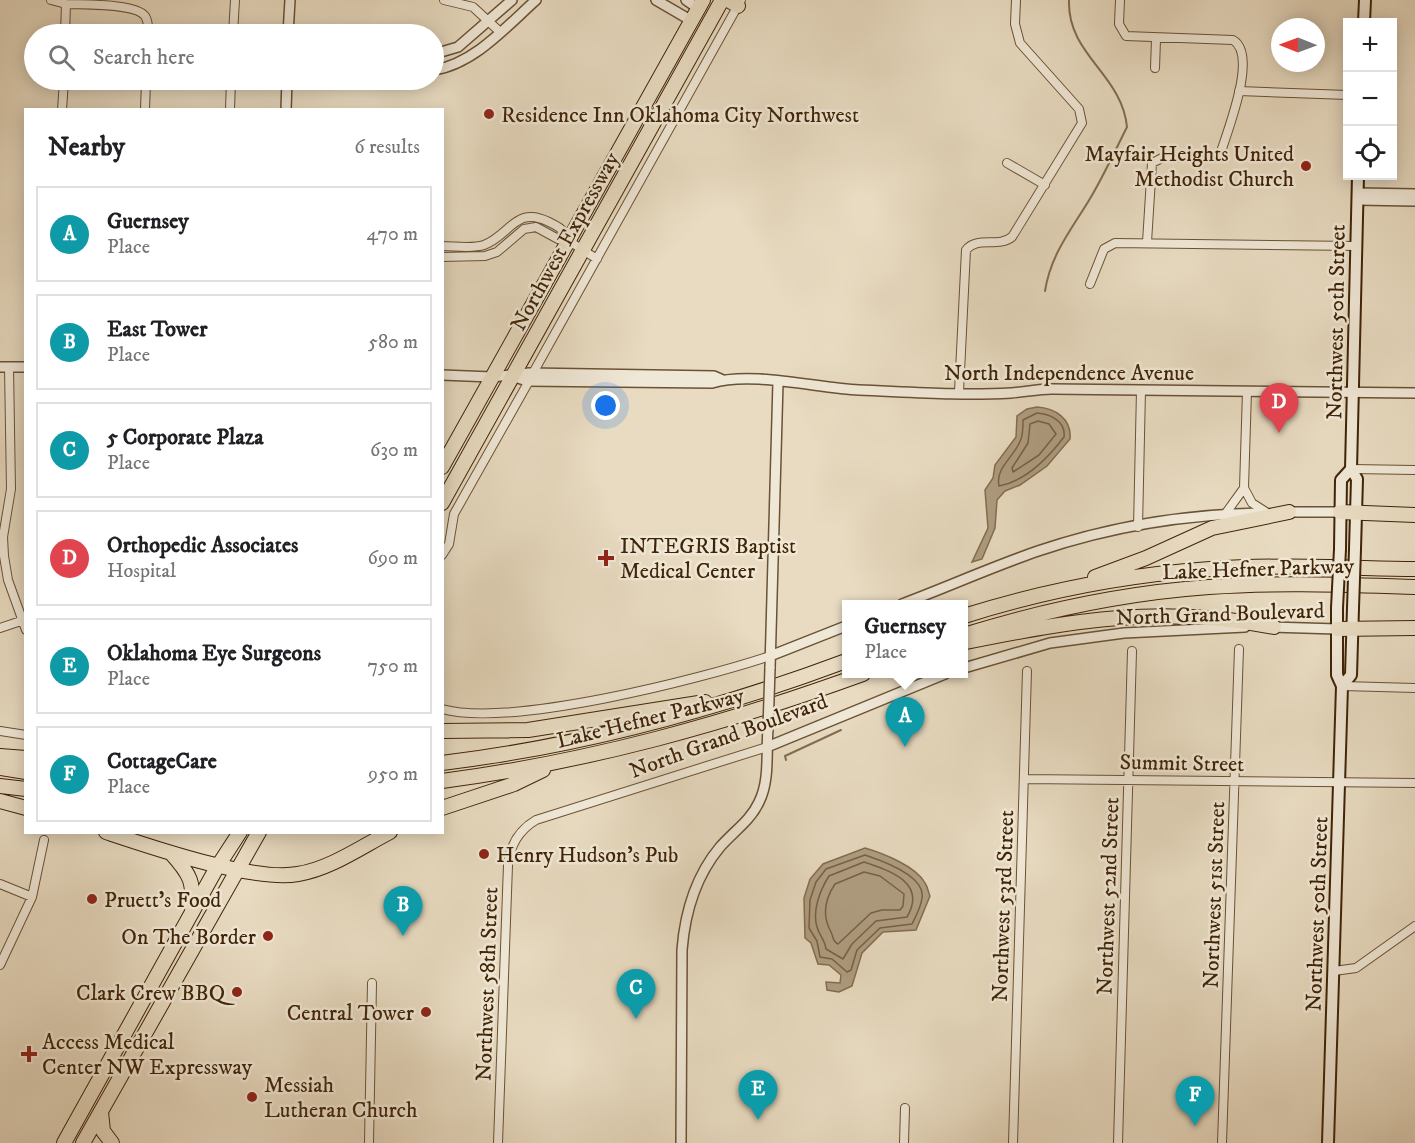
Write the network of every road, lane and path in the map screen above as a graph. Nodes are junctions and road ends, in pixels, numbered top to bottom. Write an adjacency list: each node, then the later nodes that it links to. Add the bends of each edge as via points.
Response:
1 (51, 0): 14 (street)
2 (235, 0): 20 (street)
3 (290, 0): 21 (street)
4 (444, 0): 17 (street, via 473,8)
5 (513, 0): 17 (street)
6 (536, 0): 22 (street)
7 (686, 0): 15 (street)
8 (722, 0): 23 (highway, Northwest Expressway)
9 (1016, 0): 40 (street, via 1020,43 1082,113 1080,129)
10 (1120, 0): 24 (street, via 1122,33)
11 (1365, 0): 16 (main road)
12 (659, 1): 15 (street)
13 (736, 2): 54 (street, Northwest Expressway)
14 (66, 4): 18 (street); 19 (street, via 130,8 143,14)
15 (698, 10): 23 (highway); 46 (highway, Northwest Expressway)
16 (1364, 18)
17 (489, 20): 22 (street); 25 (street, via 458,47)
18 (65, 24)
19 (148, 24)
20 (234, 24)
21 (289, 24)
22 (499, 31): 26 (street, via 478,51)
23 (705, 31): 51 (highway, Northwest Expressway)
24 (1156, 39): 27 (street); 32 (street, via 1238,43 1243,53)
25 (444, 51)
26 (444, 68)
27 (1155, 68)
28 (63, 90): 34 (street)
29 (146, 90): 35 (street)
30 (231, 90): 36 (street)
31 (287, 90): 37 (street)
32 (1239, 91): 33 (street); 47 (street, via 1219,158 1164,157 1152,163)
33 (1343, 95)
34 (62, 108)
35 (145, 108)
36 (230, 108)
37 (286, 108)
38 (1007, 163): 40 (street)
39 (1358, 180): 42 (main road, Northwest 50th Street)
40 (1045, 185): 65 (street, via 1012,237 1003,243 973,244 966,250)
41 (1415, 194): 42 (street)
42 (1358, 197): 43 (street); 50 (main road, Northwest 50th Street)
43 (1415, 201)
44 (510, 226): 45 (street); 46 (street, via 520,218 539,217 564,230); 48 (street)
45 (517, 236): 46 (street, via 524,229 536,227); 52 (street)
46 (569, 241): 51 (street); 60 (highway, Northwest Expressway)
47 (1147, 242): 50 (street); 55 (street, via 1108,245)
48 (485, 244): 49 (street); 52 (street)
49 (444, 246)
50 (1356, 246): 66 (main road, Northwest 50th Street)
51 (583, 250): 54 (street); 59 (highway, Northwest Expressway)
52 (485, 256): 53 (street)
53 (444, 257)
54 (597, 259): 61 (street, Northwest Expressway)
55 (1089, 284)
56 (4, 367): 57 (street); 86 (street, via 12,479 4,556)
57 (24, 367)
58 (444, 375): 60 (street, North Independence Avenue)
59 (512, 376): 60 (street, North Independence Avenue); 61 (street, North Independence Avenue); 72 (highway, Northwest Expressway)
60 (492, 377): 68 (highway, Northwest Expressway)
61 (531, 377): 62 (street, North Independence Avenue); 80 (street, Northwest Expressway, via 454,514)
62 (778, 382): 65 (street, North Independence Avenue, via 857,390); 97 (street)
63 (1141, 390): 64 (street, North Independence Avenue); 65 (street, North Independence Avenue); 79 (street)
64 (1247, 391): 66 (street, North Independence Avenue); 71 (street)
65 (960, 392)
66 (1352, 393): 67 (street, North Independence Avenue); 69 (main road, Northwest 50th Street)
67 (1415, 393)
68 (444, 463)
69 (1351, 469): 70 (street); 74 (main road, Northwest 50th Street, via 1341,480); 77 (main road, Northwest 50th Street, via 1357,479)
70 (1415, 470)
71 (1244, 488): 75 (street); 76 (street, via 1252,503)
72 (444, 499)
73 (1288, 512): 74 (street); 76 (street); 83 (highway, via 1212,528)
74 (1340, 512): 77 (highway); 91 (main road, Northwest 50th Street, bridge)
75 (1226, 513): 76 (street); 79 (street)
76 (1268, 513)
77 (1357, 513): 78 (highway); 92 (main road, Northwest 50th Street, bridge)
78 (1415, 515)
79 (1138, 526): 84 (street, via 1041,550)
80 (444, 552)
81 (1415, 569): 83 (highway, Lake Hefner Parkway, via 1211,569 1134,577)
82 (1415, 587): 93 (highway, Lake Hefner Parkway, via 1258,584 1174,590 1066,607)
83 (1058, 591): 85 (highway, Lake Hefner Parkway)
84 (912, 600)
85 (968, 615)
86 (24, 624): 88 (street)
87 (1274, 627): 91 (street, North Grand Boulevard); 94 (highway, via 1176,616 1103,617); 99 (street, North Grand Boulevard, via 1124,633 1050,643)
88 (0, 628)
89 (842, 628): 97 (street)
90 (1415, 628): 92 (highway)
91 (1336, 629): 92 (highway); 103 (main road, Northwest 50th Street, via 1337,675)
92 (1353, 629): 103 (main road, Northwest 50th Street, via 1351,675)
93 (968, 634)
94 (968, 642)
95 (1239, 649): 120 (street, Northwest 51st Street)
96 (1132, 651): 117 (street, Northwest 52nd Street)
97 (770, 656): 106 (street, via 653,687 537,708 475,712); 110 (street, bridge)
98 (842, 662): 105 (highway, Lake Hefner Parkway)
99 (968, 667)
100 (1027, 671): 118 (street, Northwest 53rd Street)
101 (851, 678): 113 (highway, Lake Hefner Parkway, via 692,731)
102 (935, 678): 110 (street, North Grand Boulevard)
103 (1342, 686): 104 (street); 121 (main road, Northwest 50th Street)
104 (1415, 688)
105 (751, 695): 108 (highway, via 528,730); 114 (highway, Lake Hefner Parkway, via 606,735)
106 (444, 708)
107 (0, 731): 109 (street)
108 (444, 731)
109 (24, 735)
110 (767, 747): 128 (street, North Grand Boulevard, via 537,820); 151 (street, via 760,802 703,872 686,919 682,950)
111 (0, 756): 112 (highway)
112 (24, 758)
113 (562, 762): 119 (highway, Lake Hefner Parkway); 127 (highway, via 514,784)
114 (444, 763)
115 (0, 768): 116 (highway)
116 (24, 772)
117 (1129, 778): 118 (street, Summit Street); 120 (street, Summit Street); 154 (street, Northwest 52nd Street)
118 (1024, 779): 153 (street, Northwest 53rd Street)
119 (444, 781)
120 (1234, 781): 121 (street, Summit Street); 155 (street, Northwest 51st Street)
121 (1340, 781): 122 (street, Summit Street); 142 (main road, Northwest 50th Street)
122 (1415, 783)
123 (0, 786): 124 (highway)
124 (24, 789)
125 (0, 801): 126 (highway)
126 (24, 807)
127 (444, 807)
128 (523, 830): 150 (street, Northwest 58th Street, via 511,846 508,865)
129 (112, 834): 134 (highway)
130 (239, 834): 135 (highway)
131 (258, 834): 136 (highway)
132 (386, 834): 136 (highway, via 298,874)
133 (44, 840): 138 (street)
134 (171, 852): 135 (highway); 139 (highway, via 192,882)
135 (220, 864): 136 (highway); 139 (highway)
136 (239, 869): 145 (highway)
137 (0, 884): 138 (street)
138 (32, 897): 141 (street)
139 (192, 912): 146 (highway)
140 (1415, 926): 142 (street, via 1356,968)
141 (0, 965)
142 (1334, 971): 156 (main road, Northwest 50th Street)
143 (372, 983): 149 (street)
144 (905, 1108): 152 (street)
145 (101, 1112): 147 (highway); 148 (highway, via 104,1131)
146 (64, 1143)
147 (83, 1143)
148 (112, 1143)
149 (369, 1143)
150 (498, 1143)
151 (681, 1143)
152 (904, 1143)
153 (1013, 1143)
154 (1118, 1143)
155 (1222, 1143)
156 (1328, 1143)

